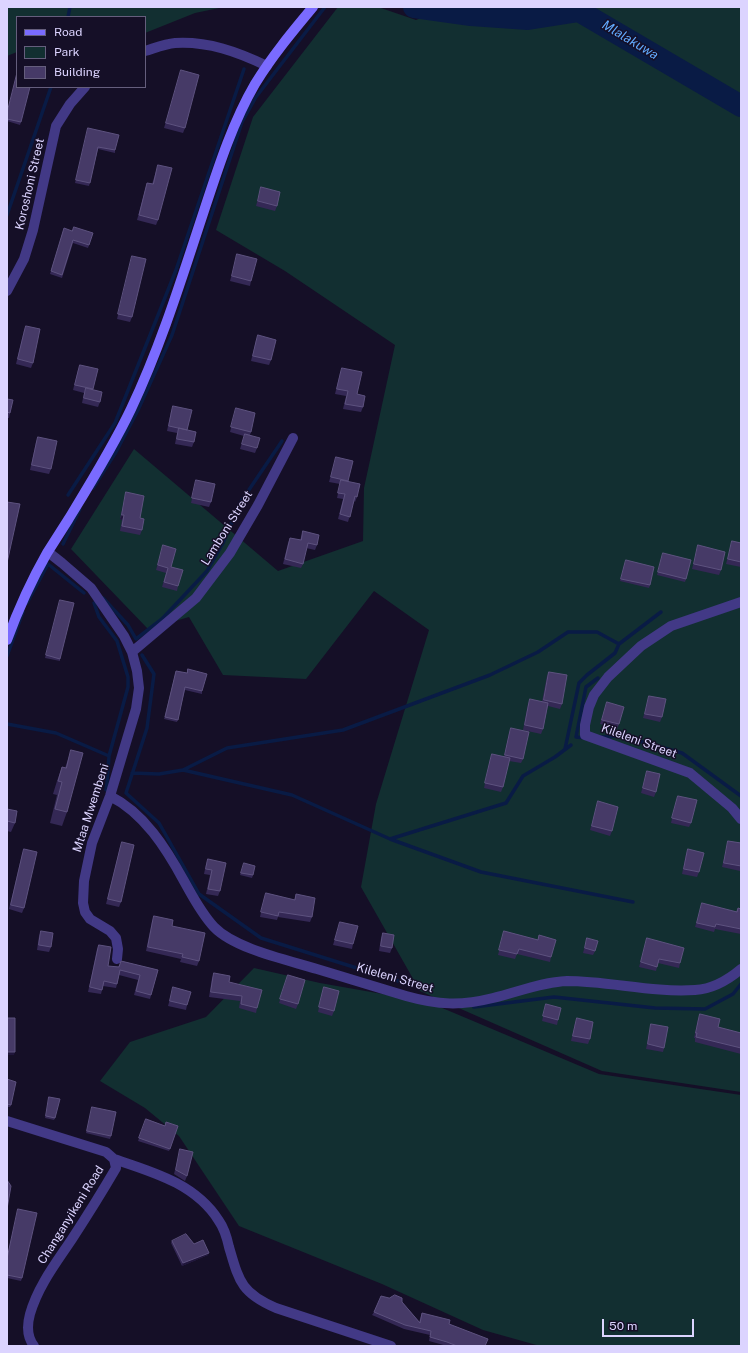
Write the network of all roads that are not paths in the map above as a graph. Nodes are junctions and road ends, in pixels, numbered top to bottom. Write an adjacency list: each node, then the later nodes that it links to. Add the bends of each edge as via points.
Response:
1 (313, 7): 3 (street)
2 (146, 51): 3 (street, via 174,43 205,44 234,52)
3 (267, 66): 7 (street, via 242,109 226,148 174,302 134,402 91,482)
4 (84, 88): 5 (street, Koroshoni Street, via 56,126 33,230 24,259)
5 (7, 291)
6 (293, 438): 10 (street, Lamboni Street, via 258,505 230,553 211,579 196,598)
7 (48, 552): 9 (street, via 22,603); 10 (street, Mtaa Mwembeni, via 91,588)
8 (741, 602): 12 (street, Kileleni Street, via 671,626 641,646 608,677 594,695 584,735 690,774 732,808)
9 (7, 640)
10 (132, 652): 11 (street, Mtaa Mwembeni, via 139,688 136,708)
11 (110, 796): 13 (street, Mtaa Mwembeni, via 92,843 84,880 83,903 84,912 90,919 110,931 116,938); 14 (street, Kileleni Street, via 126,805 147,825 199,908 221,933 252,949 427,1002 469,1003 544,984 567,981 696,990 715,986 733,977)
12 (741, 819)
13 (117, 959)
14 (741, 969)
15 (7, 1121): 16 (street, Changanyikeni Road, via 106,1152)
16 (114, 1159): 17 (street, Changanyikeni Road, via 116,1168 38,1292 28,1328); 18 (street, via 171,1179 205,1203 220,1222 238,1276 248,1291 262,1302)
17 (34, 1346)
18 (391, 1346)

